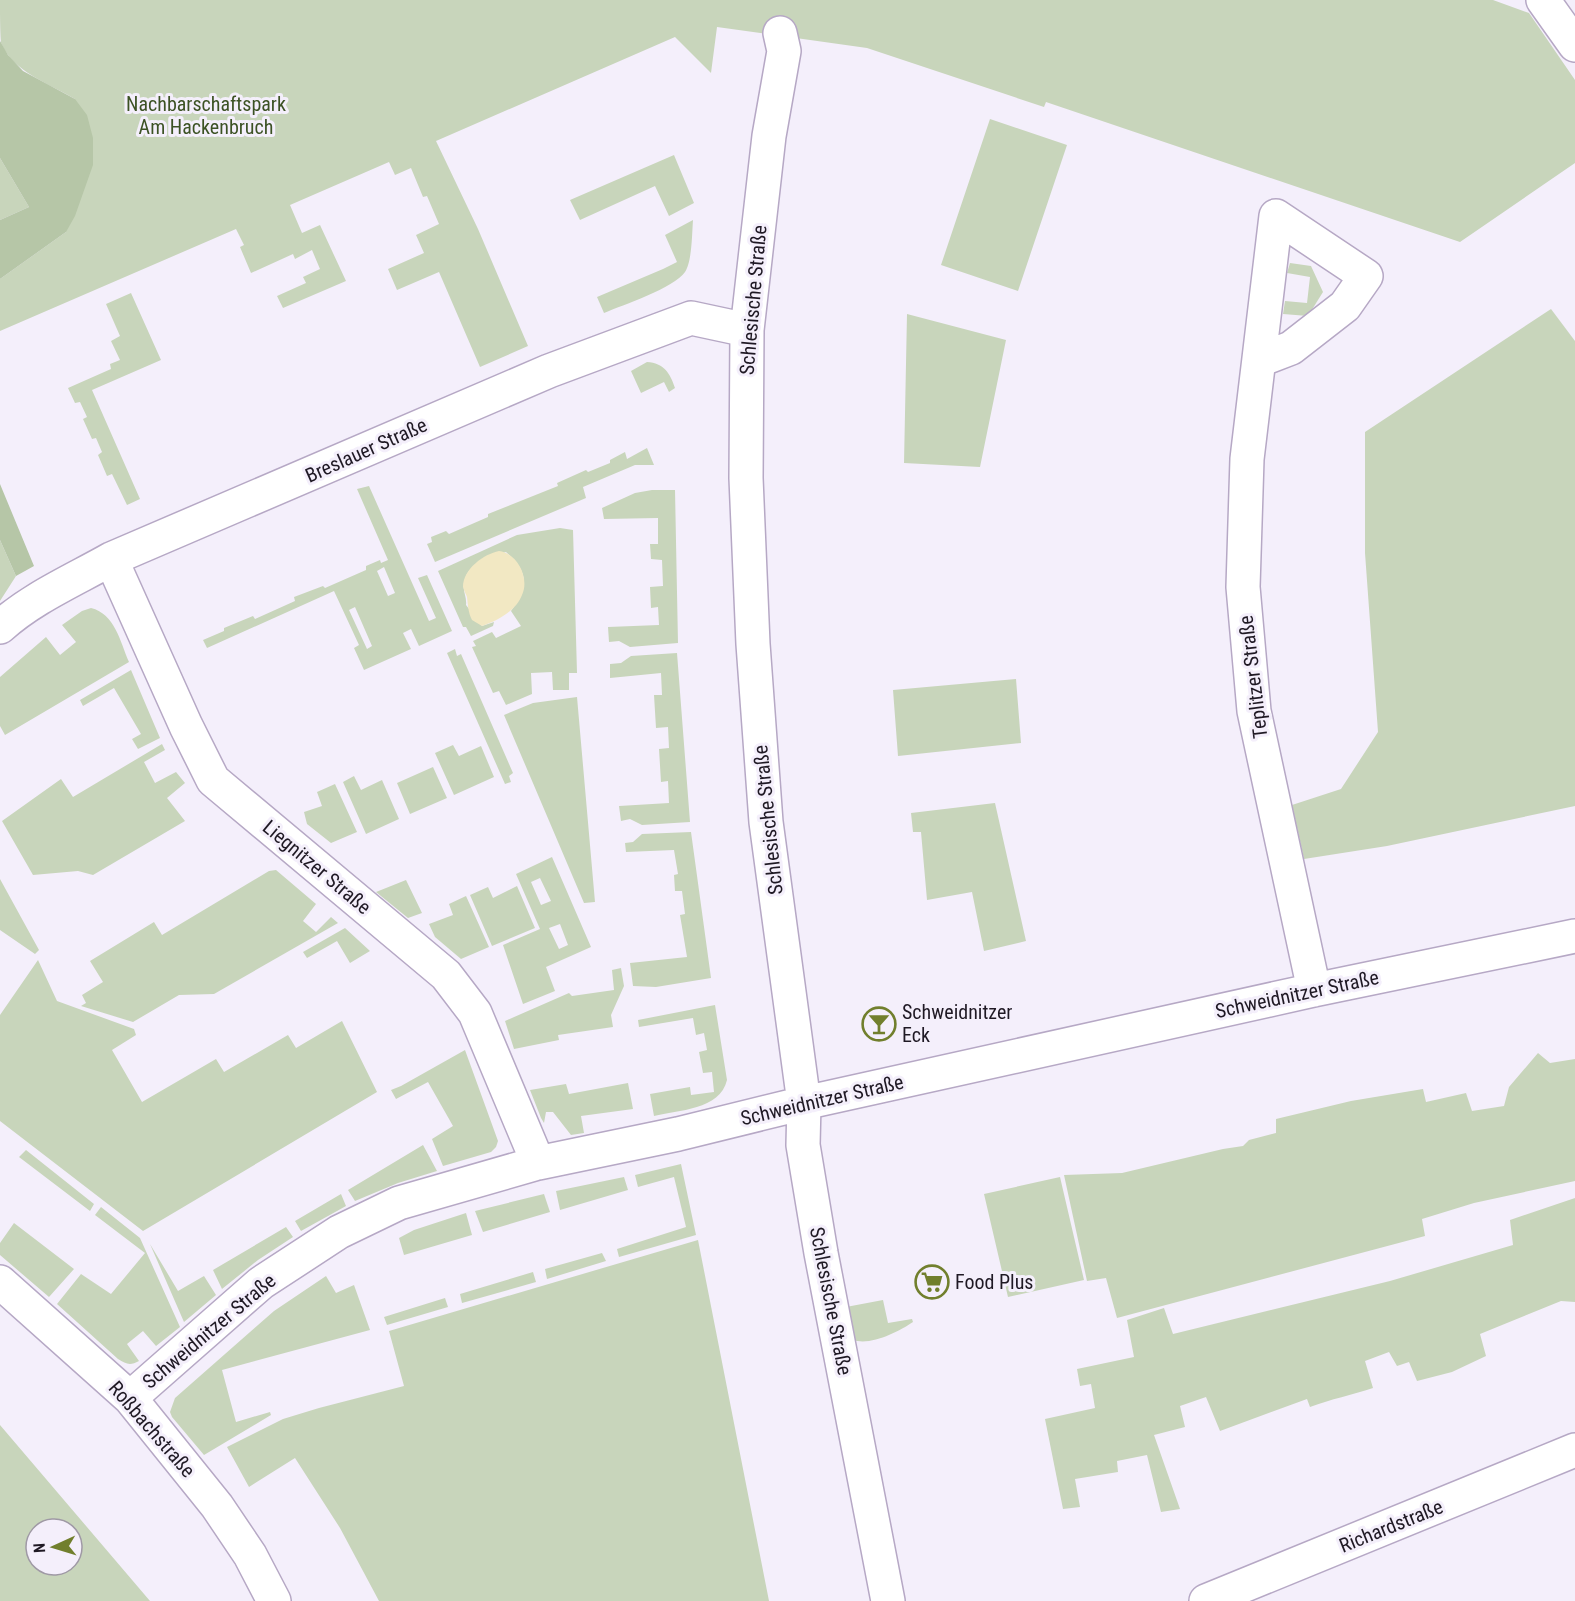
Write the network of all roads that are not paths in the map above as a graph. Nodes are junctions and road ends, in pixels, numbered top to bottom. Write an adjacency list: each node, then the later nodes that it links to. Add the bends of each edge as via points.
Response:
1 (1544, 0): 3 (street)
2 (780, 33): 4 (street, Schlesische Straße, via 784,51 769,136)
3 (1575, 45)
4 (747, 330): 6 (street, Breslauer Straße, via 691,318 549,371); 10 (street, Schlesische Straße, via 746,478 762,774)
5 (1260, 360): 9 (street, Teplitzer Straße, via 1247,459 1243,587 1254,711)
6 (111, 560): 7 (street, Breslauer Straße, via 50,592); 11 (street, Liegnitzer Straße, via 213,780 446,975 475,1013)
7 (0, 627)
8 (1575, 936): 9 (street, Schweidnitzer Straße)
9 (1314, 990): 10 (street, Schweidnitzer Straße)
10 (804, 1103): 11 (street, Schweidnitzer Straße); 16 (street, Schlesische Straße, via 803,1145 808,1178)
11 (538, 1163): 13 (street, Schweidnitzer Straße, via 399,1203 339,1232 261,1283)
12 (0, 1282): 13 (street, Roßbachstraße)
13 (130, 1398): 15 (street, Roßbachstraße, via 217,1506 250,1555)
14 (1575, 1450): 17 (street, Richardstraße)
15 (274, 1601)
16 (888, 1601)
17 (1206, 1601)

